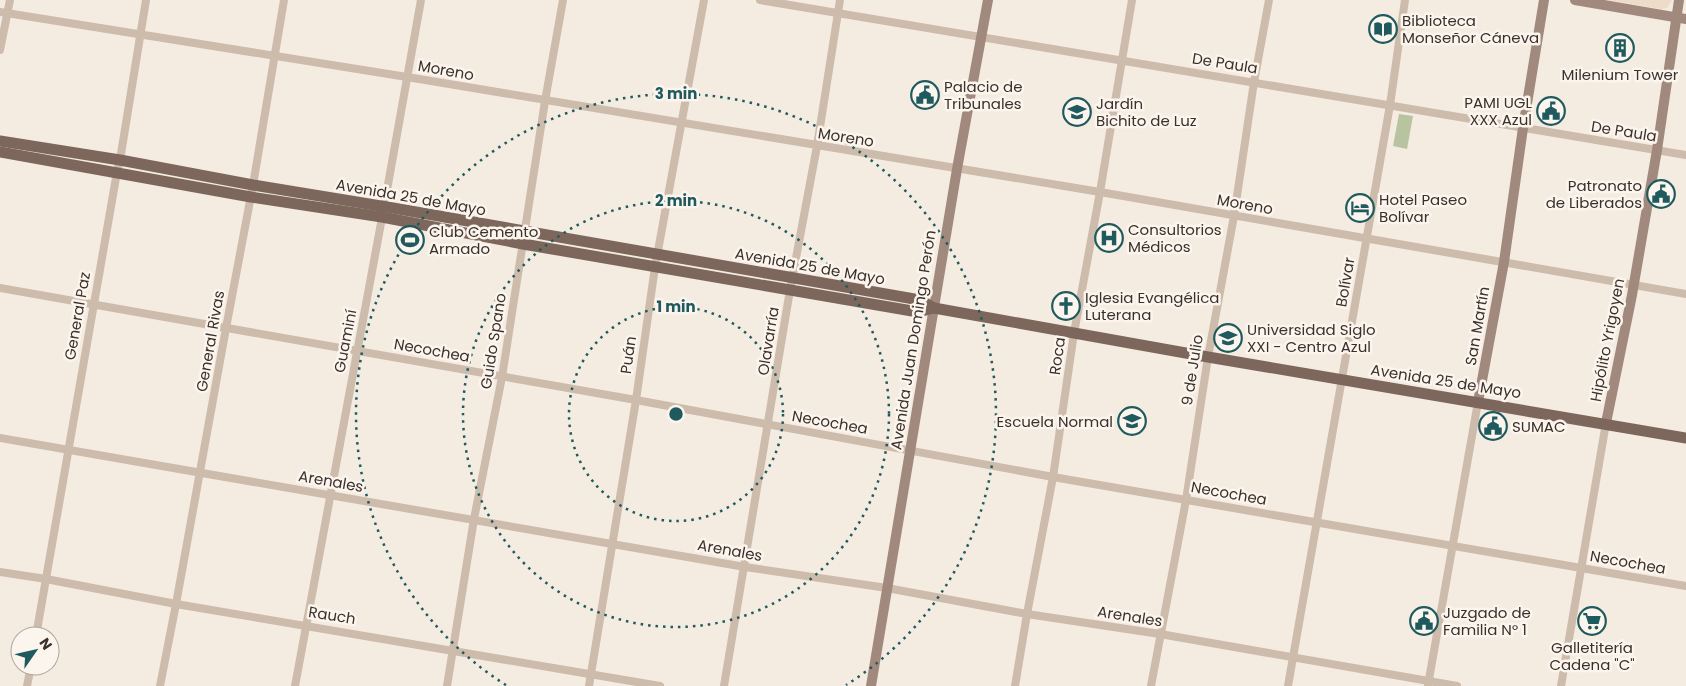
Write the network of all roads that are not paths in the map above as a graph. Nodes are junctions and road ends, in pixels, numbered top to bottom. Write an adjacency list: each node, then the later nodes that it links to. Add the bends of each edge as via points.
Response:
1 (10, 0): 16 (street)
2 (146, 0): 19 (street, General Paz)
3 (284, 0): 22 (street, General Rivas)
4 (421, 0): 24 (street, Guaminí)
5 (563, 0): 26 (street, Guido Spano)
6 (704, 0): 28 (street, Puán)
7 (760, 0): 17 (street, De Paula)
8 (840, 0): 17 (street, Olavarría)
9 (988, 0): 20 (street, Avenida Juan Domingo Perón)
10 (1132, 0): 23 (street, Roca)
11 (1269, 0): 25 (street, 9 de Julio)
12 (1405, 0): 27 (street, Bolívar)
13 (1544, 0): 29 (street, San Martín)
14 (1575, 0): 18 (street)
15 (1679, 0): 18 (street, Hipólito Yrigoyen)
16 (4, 13): 19 (street, Moreno); 21 (street)
17 (838, 13): 20 (street, De Paula); 31 (street, Olavarría)
18 (1681, 18): 32 (street, Hipólito Yrigoyen)
19 (141, 35): 22 (street, Moreno); 35 (street, General Paz)
20 (980, 37): 23 (street, De Paula); 36 (street, Avenida Juan Domingo Perón)
21 (0, 50)
22 (274, 57): 24 (street, Moreno); 37 (street, General Rivas)
23 (1121, 60): 25 (street, De Paula); 38 (street, Roca)
24 (407, 77): 26 (street, Moreno); 39 (street, Guaminí)
25 (1254, 82): 27 (street, De Paula); 40 (street, 9 de Julio)
26 (545, 101): 28 (street, Moreno); 41 (street, Guido Spano)
27 (1390, 105): 29 (street, De Paula); 42 (street, Bolívar)
28 (682, 124): 31 (street, Moreno); 44 (street, Puán)
29 (1522, 128): 32 (street, De Paula); 45 (street, San Martín)
30 (0, 142): 35 (main road, Avenida 25 de Mayo)
31 (817, 146): 36 (street, Moreno); 46 (street, Olavarría)
32 (1657, 150): 34 (street, De Paula); 47 (street, Hipólito Yrigoyen)
33 (0, 152): 35 (main road, Avenida 25 de Mayo)
34 (1686, 154)
35 (119, 166): 37 (main road, Avenida 25 de Mayo); 50 (street, General Paz)
36 (957, 169): 38 (street, Moreno); 51 (street, Avenida Juan Domingo Perón)
37 (252, 191): 39 (main road, Avenida 25 de Mayo); 52 (street, General Rivas)
38 (1100, 192): 40 (street, Moreno); 53 (street, Roca)
39 (383, 212): 41 (main road, Avenida 25 de Mayo); 43 (main road, Avenida 25 de Mayo); 54 (street, Guaminí)
40 (1234, 216): 42 (street, Moreno); 55 (street, 9 de Julio)
41 (525, 232): 43 (street, Guido Spano); 44 (main road, Avenida 25 de Mayo)
42 (1366, 239): 45 (street, Moreno); 57 (street, Bolívar)
43 (522, 244): 44 (main road, Avenida 25 de Mayo); 56 (street, Guido Spano)
44 (657, 261): 46 (main road, Avenida 25 de Mayo); 58 (street, Puán)
45 (1504, 262): 47 (street, Moreno); 59 (street, San Martín)
46 (791, 284): 51 (main road, Avenida 25 de Mayo, via 920,300); 61 (street, Olavarría)
47 (1633, 286): 49 (street, Moreno); 60 (street, Hipólito Yrigoyen)
48 (0, 288): 50 (street, Necochea)
49 (1686, 294)
50 (93, 304): 52 (street, Necochea); 64 (street, General Paz)
51 (934, 308): 53 (main road, Avenida 25 de Mayo); 65 (street, Avenida Juan Domingo Perón)
52 (226, 328): 54 (street, Necochea); 66 (street, General Rivas)
53 (1074, 333): 55 (main road, Avenida 25 de Mayo); 67 (street, Roca)
54 (358, 350): 56 (street, Necochea); 68 (street, Guaminí)
55 (1208, 357): 57 (main road, Avenida 25 de Mayo); 69 (street, 9 de Julio)
56 (502, 377): 58 (street, Necochea); 70 (street, Guido Spano)
57 (1341, 379): 59 (main road, Avenida 25 de Mayo); 71 (street, Bolívar)
58 (636, 400): 61 (street, Necochea); 72 (street, Puán)
59 (1478, 402): 60 (main road, Avenida 25 de Mayo); 73 (street, San Martín)
60 (1606, 423): 63 (main road, Avenida 25 de Mayo); 75 (street, Hipólito Yrigoyen)
61 (768, 425): 65 (street, Necochea); 74 (street, Olavarría)
62 (0, 438): 64 (street, Arenales)
63 (1686, 438)
64 (68, 448): 66 (street, Arenales); 77 (street, General Paz)
65 (910, 450): 67 (street, Necochea); 79 (street, Avenida Juan Domingo Perón)
66 (200, 473): 68 (street, Arenales); 80 (street, General Rivas)
67 (1053, 477): 69 (street, Necochea); 81 (street, Roca)
68 (330, 495): 70 (street, Arenales); 82 (street, Guaminí)
69 (1186, 500): 71 (street, Necochea); 84 (street, 9 de Julio)
70 (474, 519): 72 (street, Arenales); 85 (street, Guido Spano)
71 (1316, 522): 73 (street, Necochea); 86 (street, Bolívar)
72 (611, 543): 74 (street, Arenales); 87 (street, Puán)
73 (1453, 547): 75 (street, Necochea); 88 (street, San Martín)
74 (744, 567): 79 (street, Arenales); 94 (street, Olavarría)
75 (1581, 567): 78 (street, Necochea); 100 (street, Hipólito Yrigoyen)
76 (0, 572): 77 (street, Rauch)
77 (46, 578): 80 (street, Rauch); 83 (street, General Paz)
78 (1686, 586)
79 (887, 588): 81 (street, Arenales); 95 (street, Avenida Juan Domingo Perón)
80 (176, 604): 82 (street, Rauch); 89 (street, General Rivas)
81 (1026, 614): 84 (street, Arenales); 96 (street, Roca)
82 (306, 625): 85 (street, Rauch); 90 (street, Guaminí)
83 (38, 626)
84 (1160, 634): 86 (street, Arenales); 97 (street, 9 de Julio)
85 (453, 650): 87 (street, Rauch); 91 (street, Guido Spano)
86 (1293, 658): 88 (street, Arenales); 98 (street, Bolívar)
87 (591, 674): 92 (street, Puán); 93 (street, Rauch)
88 (1428, 684): 99 (street, Arenales)
89 (160, 686)
90 (295, 686)
91 (447, 686)
92 (589, 686)
93 (660, 686)
94 (724, 686)
95 (871, 686)
96 (1015, 686)
97 (1151, 686)
98 (1288, 686)
99 (1457, 686)
100 (1561, 686)

